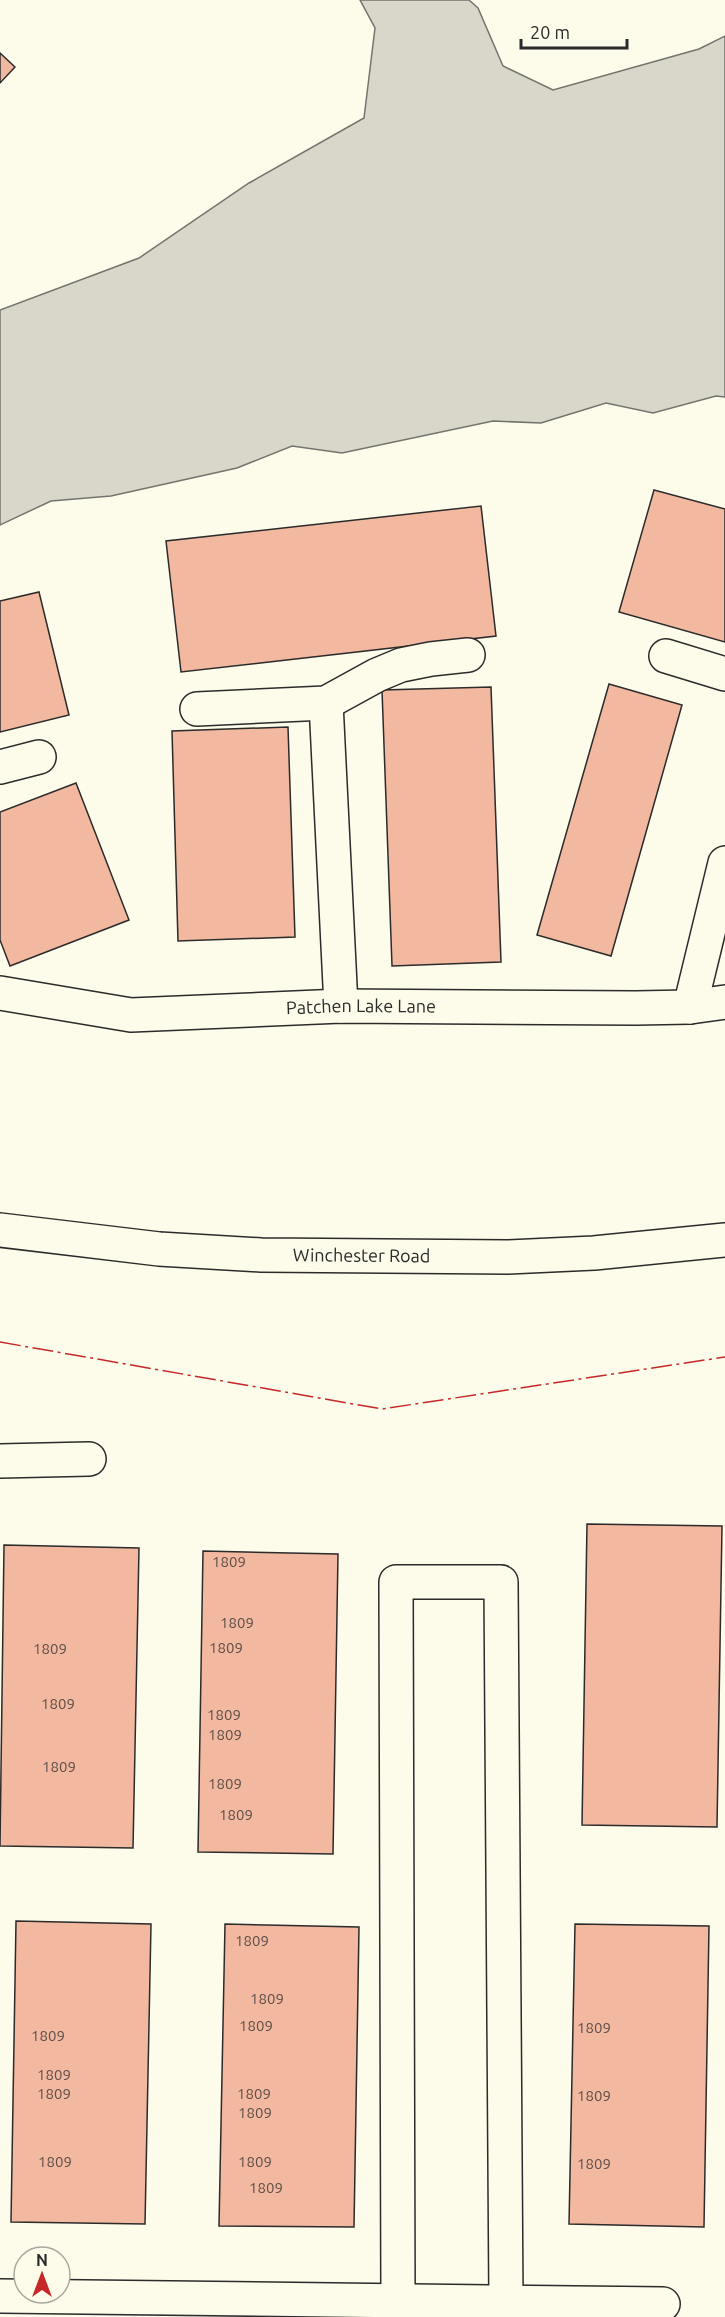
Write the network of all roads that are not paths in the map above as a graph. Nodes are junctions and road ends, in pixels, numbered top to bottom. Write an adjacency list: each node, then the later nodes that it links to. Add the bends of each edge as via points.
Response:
1 (468, 655): 4 (main road, via 401,665)
2 (666, 656): 3 (main road)
3 (725, 674)
4 (326, 703): 5 (main road); 11 (main road)
5 (197, 709)
6 (39, 757): 7 (main road)
7 (0, 767)
8 (725, 863): 12 (main road)
9 (0, 993): 11 (main road, Patchen Lake Lane, via 131,1015)
10 (725, 1002): 12 (main road, Patchen Lake Lane)
11 (341, 1006): 12 (main road, Patchen Lake Lane)
12 (690, 1007)
13 (0, 1230): 14 (main road, Winchester Road, via 159,1249 261,1255 508,1257)
14 (725, 1240)
15 (89, 1459): 16 (main road)
16 (0, 1461)
17 (0, 2296): 21 (main road)
18 (398, 2301): 19 (main road); 19 (main road, via 396,1582 501,1582); 21 (main road)
19 (506, 2302): 20 (main road)
20 (663, 2304)
21 (286, 2308)

